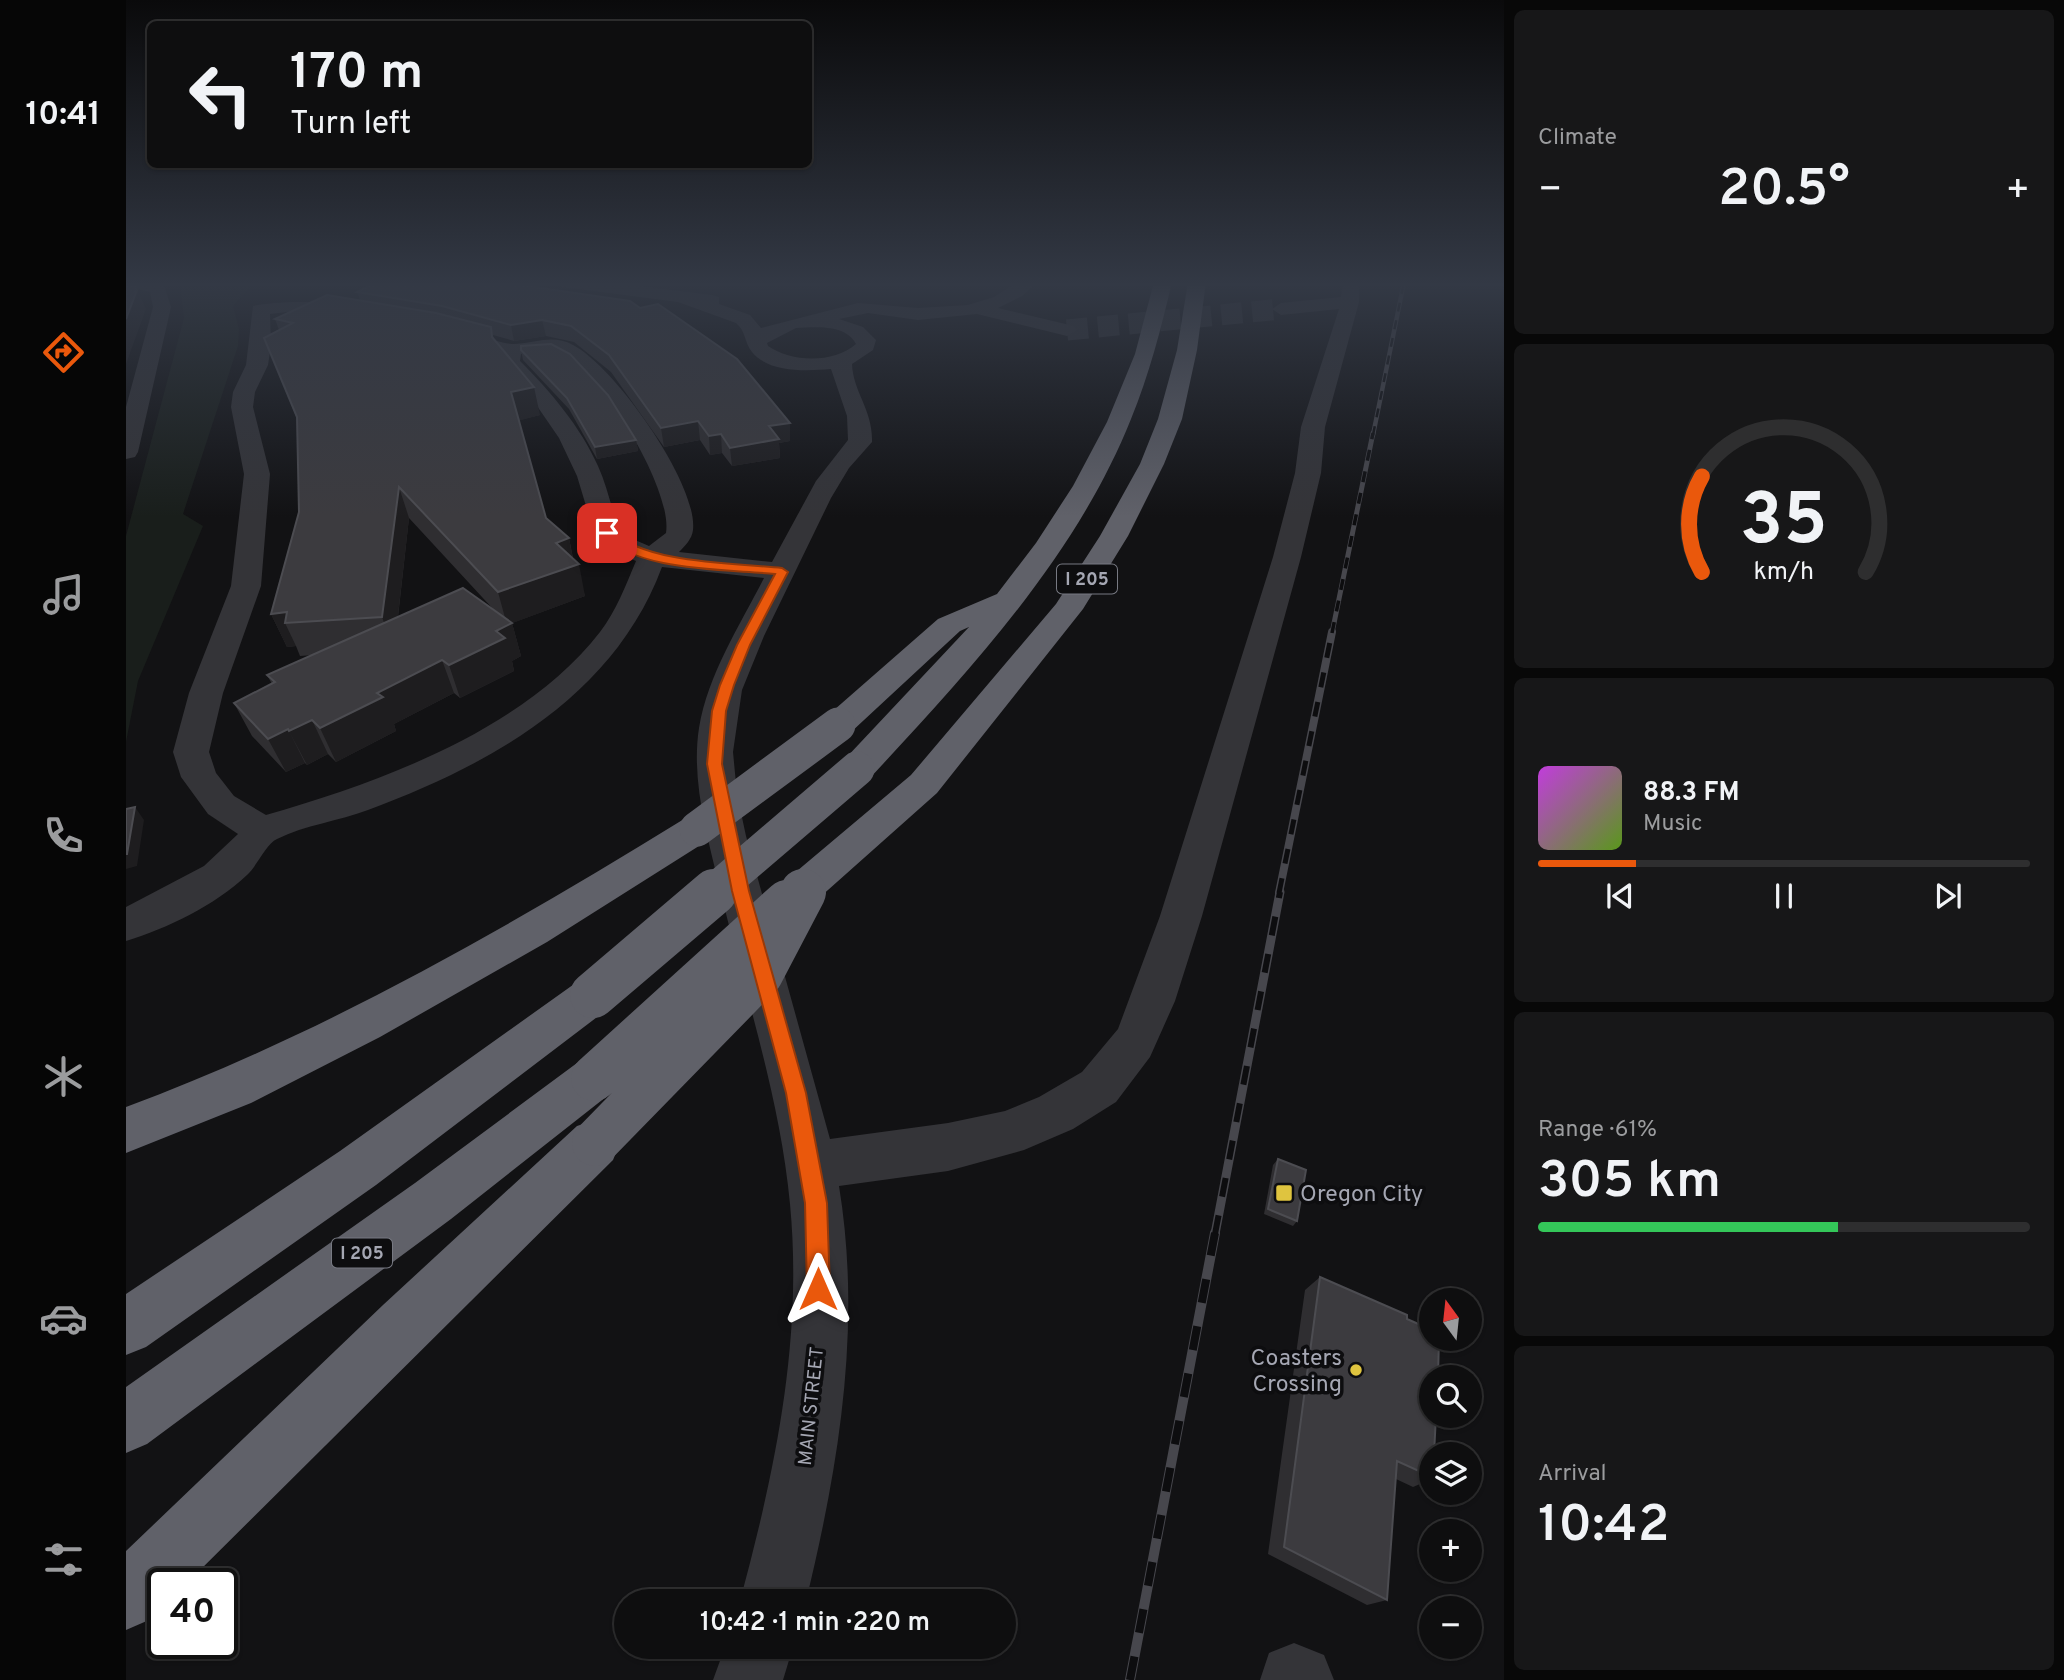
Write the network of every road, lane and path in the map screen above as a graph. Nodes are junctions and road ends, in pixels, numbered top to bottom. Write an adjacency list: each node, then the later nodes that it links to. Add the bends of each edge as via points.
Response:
1 (149, 360): 12 (street)
2 (257, 360): 16 (street, via 242,407 257,474 246,586 206,693 191,752 199,777 221,805)
3 (509, 360): 13 (street, via 565,426 586,467 610,539)
4 (581, 360): 13 (street, via 609,385 629,412 668,482 680,528 676,540)
5 (781, 360): 10 (street)
6 (1144, 360): 15 (highway, I 205, via 1095,475)
7 (1185, 360): 17 (highway, I 205, via 1170,419 1152,464 1114,537 1068,609 924,783)
8 (1331, 360): 20 (street, via 1287,557 1181,916 1134,1043 1099,1087 1056,1113 1007,1133 948,1147)
9 (841, 361): 10 (street); 11 (street, MAIN STREET, via 842,379 858,405 862,425 860,442)
10 (785, 362): 11 (street, via 830,395 839,409 838,441)
11 (846, 451): 14 (street, MAIN STREET)
12 (126, 452)
13 (650, 557): 14 (street); 16 (street, via 631,603 606,645 560,691 495,735 423,772 336,809)
14 (782, 572): 20 (street, MAIN STREET, via 727,685 719,711 714,764 722,816 796,1093)
15 (1010, 598): 19 (highway, bridge, via 949,625 838,725 696,829 591,897 247,1083); 21 (highway, I 205, bridge, via 950,671 857,769 593,995 358,1168)
16 (261, 830): 18 (street, via 246,856 219,878)
17 (805, 887): 22 (highway, I 205, bridge, via 594,1078); 24 (highway, bridge, via 760,974 595,1143)
18 (126, 925)
19 (126, 1130)
20 (809, 1167): 23 (street, MAIN STREET, via 819,1266 812,1413 803,1478)
21 (126, 1327)
22 (126, 1423)
23 (776, 1589)
24 (126, 1597)
25 (755, 1659): 26 (street)
26 (748, 1680)

